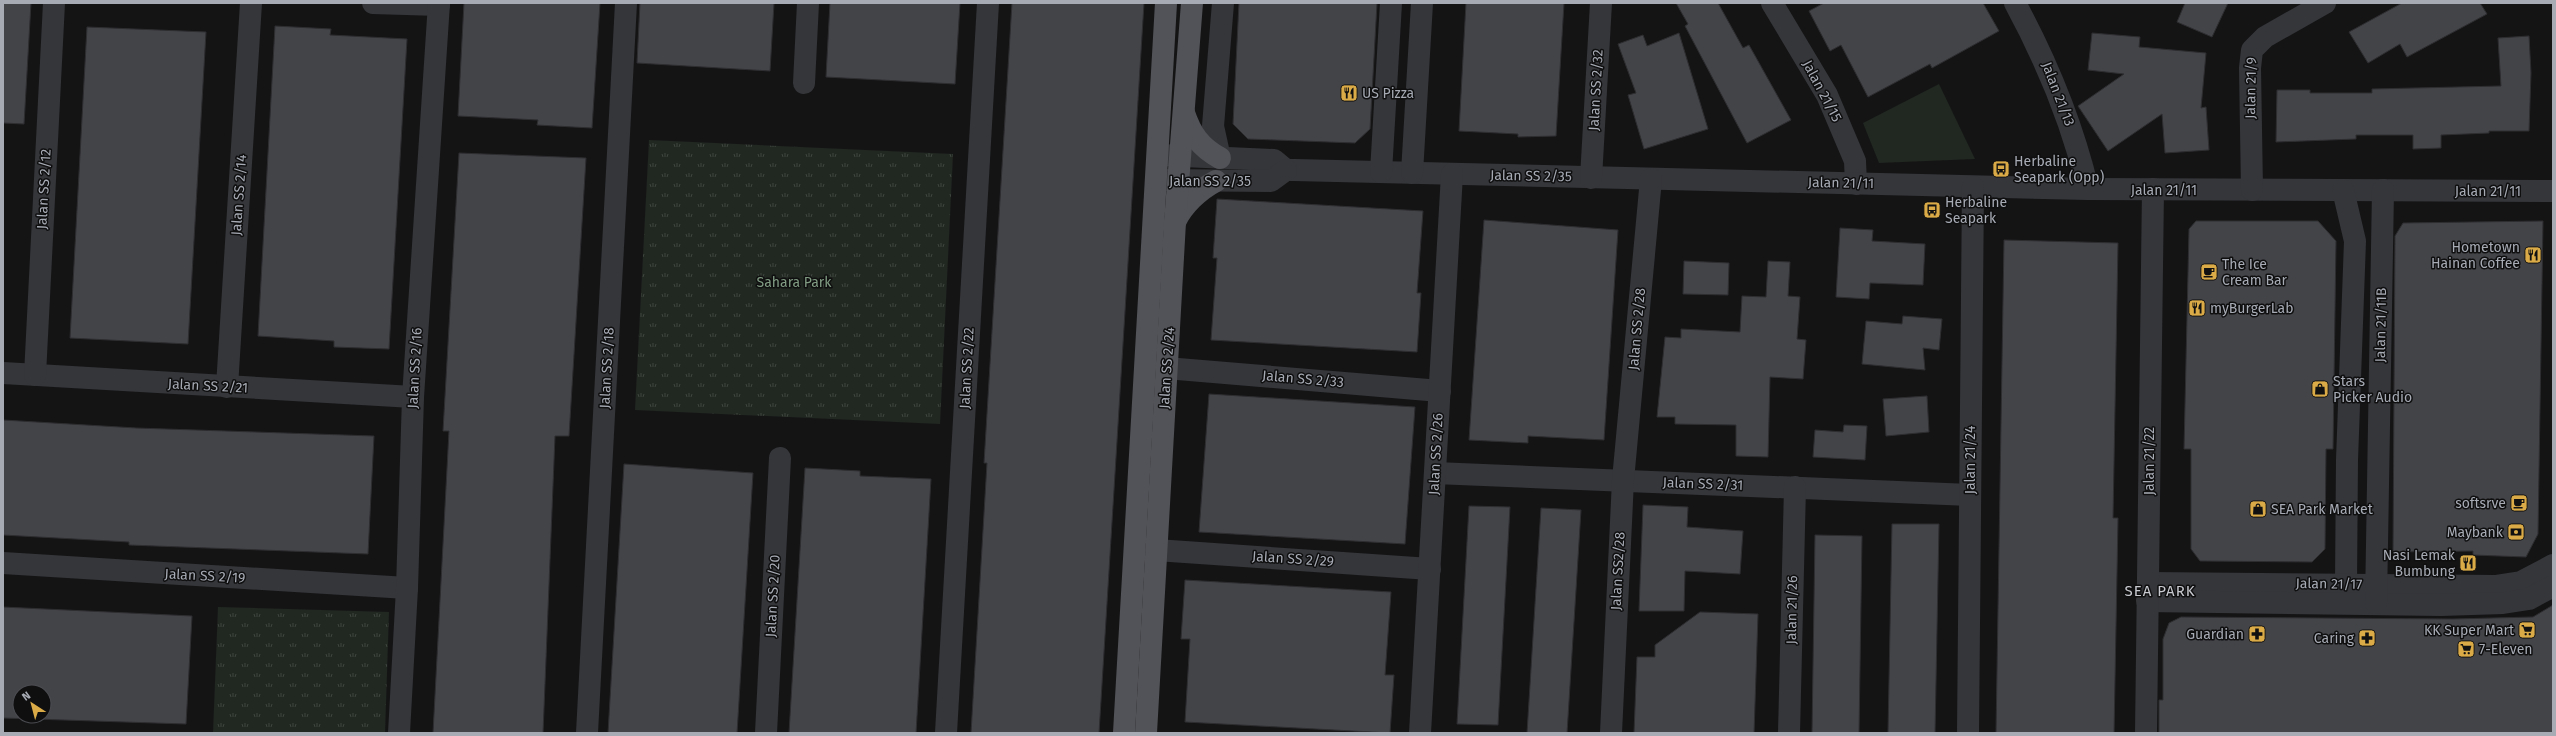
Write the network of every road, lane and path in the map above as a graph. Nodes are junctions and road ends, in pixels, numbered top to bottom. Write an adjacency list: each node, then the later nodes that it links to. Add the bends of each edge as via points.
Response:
1 (54, 3): 43 (street, Jalan SS 2/12)
2 (251, 3): 44 (street, Jalan SS 2/14)
3 (373, 3): 16 (street)
4 (626, 3): 62 (street, Jalan SS 2/18)
5 (808, 3): 17 (street)
6 (988, 3): 64 (street, Jalan SS 2/22)
7 (1166, 3): 19 (main road, Jalan SS 2/24)
8 (1192, 3): 18 (main road, Jalan SS 2/24)
9 (1223, 3): 21 (street, via 1213,126)
10 (1391, 3): 23 (street)
11 (1422, 3): 24 (street)
12 (1602, 3): 26 (street, Jalan SS 2/32)
13 (1772, 3): 32 (street, Jalan 21/15, via 1827,95 1855,161)
14 (2015, 3): 34 (street, Jalan 21/13, via 2044,57 2080,152)
15 (2325, 3): 36 (street, Jalan 21/9, via 2265,37 2252,50)
16 (439, 4): 46 (street, Jalan SS 2/16)
17 (804, 83)
18 (1184, 112): 20 (main road, Jalan SS 2/24); 21 (main road, via 1193,136 1204,149)
19 (1156, 155): 20 (street, Jalan SS 2/35); 28 (main road, Jalan SS 2/24)
20 (1180, 156): 21 (street, Jalan SS 2/35); 29 (main road, Jalan SS 2/24)
21 (1220, 158): 22 (street, Jalan SS 2/35, via 1274,160)
22 (1286, 170): 23 (street, Jalan SS 2/35); 30 (street, Jalan SS 2/35, via 1271,181)
23 (1381, 172): 24 (street, Jalan SS 2/35)
24 (1412, 173): 25 (street, Jalan SS 2/35)
25 (1452, 174): 26 (street, Jalan SS 2/35); 45 (street, Jalan SS 2/26)
26 (1591, 178): 27 (street, Jalan SS 2/35)
27 (1651, 179): 31 (street, Jalan SS 2/35); 49 (street, Jalan SS 2/28)
28 (1154, 180): 29 (street, Jalan SS 2/35); 65 (main road, Jalan SS 2/24)
29 (1178, 180): 30 (street, Jalan SS 2/35); 40 (main road, Jalan SS 2/24)
30 (1216, 181): 40 (main road, via 1206,186 1190,201)
31 (1776, 182): 32 (street, Jalan 21/11)
32 (1856, 184): 33 (street, Jalan 21/11)
33 (1973, 187): 34 (street, Jalan 21/11); 51 (street, Jalan 21/24)
34 (2088, 189): 35 (street, Jalan 21/11)
35 (2153, 190): 36 (street, Jalan 21/11); 59 (street, Jalan 21/22)
36 (2252, 190): 37 (street, Jalan 21/11)
37 (2343, 190): 38 (street, Jalan 21/11); 56 (street, Jalan 21/11B, via 2355,241 2347,460)
38 (2383, 190): 39 (street, Jalan 21/11); 60 (street, Jalan 21/11B)
39 (2553, 191)
40 (1175, 222): 41 (main road, Jalan SS 2/24)
41 (1166, 368): 45 (street, Jalan SS 2/33); 52 (main road, Jalan SS 2/24)
42 (3, 373): 43 (street, Jalan SS 2/21)
43 (35, 375): 44 (street, Jalan SS 2/21)
44 (227, 387): 46 (street, Jalan SS 2/21)
45 (1440, 390): 48 (street, Jalan SS 2/26)
46 (413, 397): 58 (street, Jalan SS 2/16)
47 (780, 458): 63 (street, Jalan SS 2/20)
48 (1435, 473): 49 (street, Jalan SS 2/31); 55 (street, Jalan SS 2/26)
49 (1623, 480): 50 (street, Jalan SS 2/31); 68 (street, Jalan SS2/28)
50 (1795, 487): 51 (street, Jalan SS 2/31); 69 (street, Jalan 21/26)
51 (1970, 495): 70 (street, Jalan 21/24)
52 (1156, 550): 55 (street, Jalan SS 2/29); 66 (main road, Jalan SS 2/24)
53 (3, 563): 58 (street, Jalan SS 2/19)
54 (2553, 565): 60 (street, Jalan 21/17, via 2521,582)
55 (1430, 569): 67 (street, Jalan SS 2/26)
56 (2346, 584): 59 (street, Jalan 21/17); 60 (street, Jalan 21/17)
57 (2553, 586): 60 (street, Jalan 21/17, via 2530,599 2503,603 2441,605)
58 (407, 588): 61 (street, Jalan SS 2/16)
59 (2148, 592): 60 (street, Jalan 21/17); 71 (street, Jalan 21/22)
60 (2376, 594)
61 (399, 733)
62 (587, 733)
63 (766, 733)
64 (946, 733)
65 (1124, 733)
66 (1146, 733)
67 (1420, 733)
68 (1611, 733)
69 (1789, 733)
70 (1968, 733)
71 (2146, 733)

